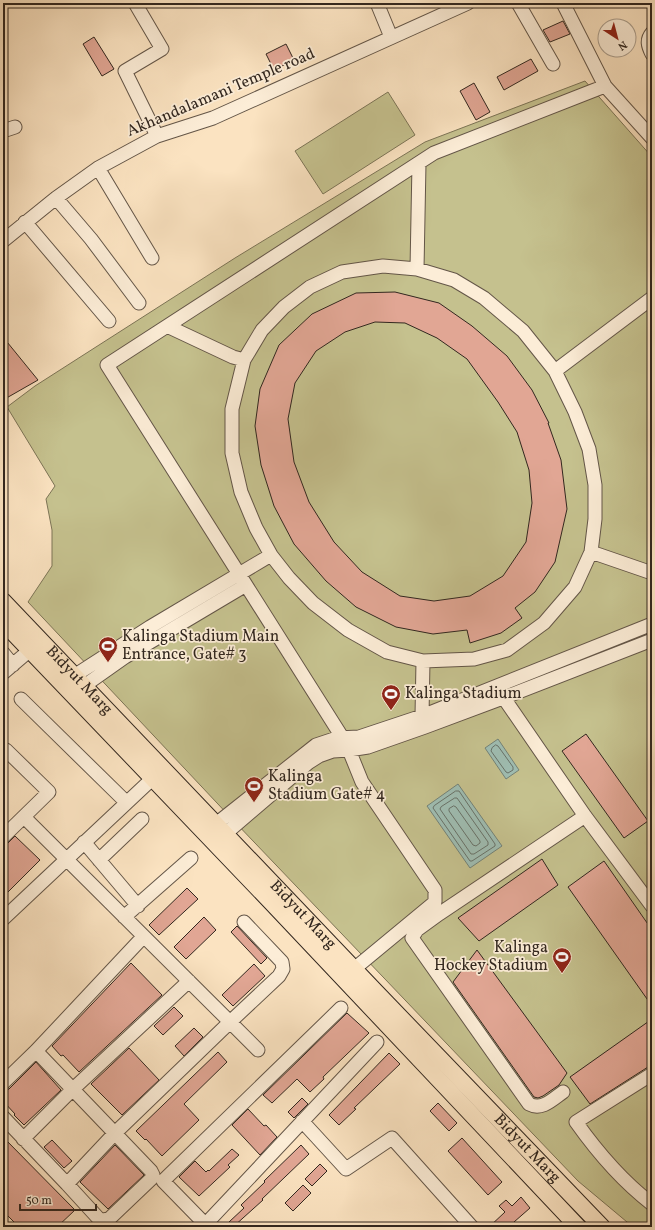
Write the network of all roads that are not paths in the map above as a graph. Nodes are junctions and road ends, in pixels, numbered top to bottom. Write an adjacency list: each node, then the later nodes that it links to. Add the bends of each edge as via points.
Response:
1 (135, 3): 11 (street, via 162,49 125,71)
2 (377, 3): 7 (street)
3 (468, 3): 7 (street, Akhandalamani Temple road)
4 (518, 3): 9 (street)
5 (563, 3): 10 (street)
6 (652, 33): 8 (street, via 648,41)
7 (391, 37): 11 (street, Akhandalamani Temple road, via 213,118)
8 (652, 54)
9 (553, 64)
10 (605, 86): 12 (street); 13 (street, via 434,153)
11 (156, 136): 14 (street, Akhandalamani Temple road)
12 (652, 138)
13 (419, 163): 19 (street); 23 (street)
14 (98, 168): 15 (street, Akhandalamani Temple road); 18 (street)
15 (56, 198): 16 (street, Akhandalamani Temple road); 21 (street, via 91,239)
16 (25, 222): 17 (street, Akhandalamani Temple road); 22 (street)
17 (3, 241)
18 (152, 258)
19 (417, 269): 24 (street, via 383,266 342,272 310,287 284,307 262,330); 25 (street, via 454,280 484,298 523,331)
20 (652, 298): 25 (street)
21 (139, 303)
22 (109, 321)
23 (167, 326): 24 (street, via 232,357); 29 (street, via 107,365)
24 (244, 360): 27 (street, via 232,409 232,453 241,492)
25 (555, 371): 26 (street, via 589,449 595,485 595,519)
26 (591, 552): 28 (street); 36 (street, via 575,587 544,623 507,650 474,658)
27 (271, 555): 29 (street); 36 (street, via 313,603 348,630 387,652)
28 (652, 573)
29 (242, 580): 38 (street, via 150,627); 43 (street)
30 (3, 601): 38 (main road, Bidyut Marg)
31 (3, 622): 34 (main road, Bidyut Marg)
32 (652, 624): 39 (street)
33 (652, 640): 40 (street)
34 (30, 650): 37 (street); 46 (main road, Bidyut Marg)
35 (3, 653): 37 (street)
36 (423, 661): 42 (street)
37 (8, 669)
38 (79, 681): 51 (main road, Bidyut Marg)
39 (496, 686): 40 (street); 42 (street)
40 (503, 698): 44 (street, via 368,747); 48 (street)
41 (21, 699): 47 (street)
42 (422, 716): 43 (street, via 359,737)
43 (342, 737): 44 (street); 51 (street, via 316,745)
44 (349, 750): 51 (street, via 333,751 319,756); 63 (street, via 362,782 435,890 435,902)
45 (3, 753): 49 (street, via 6,750 49,792)
46 (152, 778): 47 (street); 82 (main road, Bidyut Marg)
47 (126, 802): 53 (street)
48 (585, 816): 58 (street); 73 (street, via 439,914 417,930 412,938 529,1104 542,1106)
49 (24, 817): 52 (street); 54 (street)
50 (142, 819): 56 (street)
51 (220, 829): 63 (main road, Bidyut Marg)
52 (3, 836)
53 (84, 842): 54 (street); 56 (street)
54 (66, 858): 59 (street); 60 (street)
55 (191, 858): 57 (street)
56 (99, 860): 57 (street)
57 (138, 906): 60 (street)
58 (652, 906)
59 (3, 917)
60 (124, 917): 62 (street)
61 (244, 922): 66 (street, via 282,962 283,969 279,976)
62 (143, 937): 64 (street); 69 (street)
63 (354, 970): 83 (main road, Bidyut Marg)
64 (189, 981): 66 (street); 72 (street)
65 (341, 1008): 80 (street, via 163,1181)
66 (230, 1022): 68 (street); 76 (street)
67 (377, 1042): 75 (street)
68 (258, 1050)
69 (36, 1051): 71 (street); 72 (street)
70 (652, 1074): 79 (street, via 576,1122 617,1173)
71 (3, 1083)
72 (72, 1090): 76 (street); 77 (street)
73 (563, 1092)
74 (3, 1117): 77 (street)
75 (302, 1120): 80 (street); 81 (street, via 346,1169 392,1138)
76 (116, 1134): 78 (street); 78 (street, via 151,1171 151,1179 109,1219 103,1220 99,1219)
77 (23, 1139): 78 (street)
78 (67, 1184)
79 (652, 1204)
80 (204, 1226)
81 (472, 1227)
82 (577, 1227)
83 (602, 1227)

